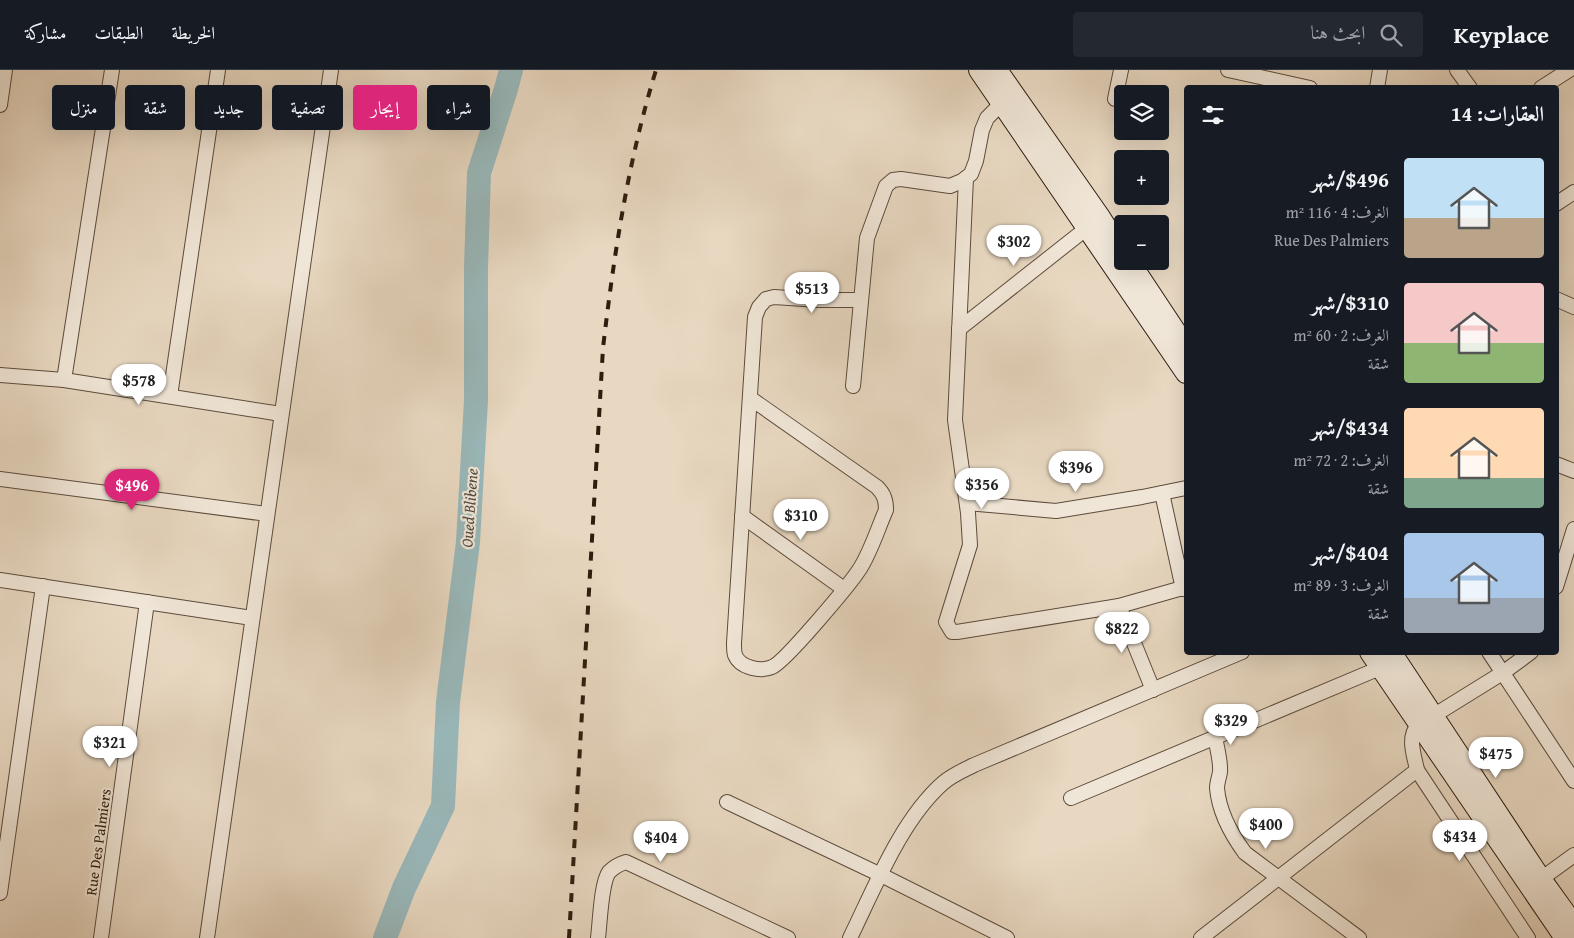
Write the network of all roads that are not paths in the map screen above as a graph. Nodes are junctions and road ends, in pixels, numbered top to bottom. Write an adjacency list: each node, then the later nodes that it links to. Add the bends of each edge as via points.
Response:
1 (5, 70): 18 (street)
2 (112, 70): 32 (street)
3 (218, 70): 34 (street)
4 (331, 70): 36 (street)
5 (979, 70): 17 (main road)
6 (997, 70): 22 (main road)
7 (1121, 70): 12 (street)
8 (1228, 70): 13 (street)
9 (1380, 70): 14 (street)
10 (1457, 70): 15 (street)
11 (1568, 70): 16 (street)
12 (1118, 85)
13 (1296, 85)
14 (1378, 85)
15 (1468, 85)
16 (1545, 85)
17 (1001, 104): 19 (street, via 987,118 976,161); 22 (main road)
18 (0, 106)
19 (966, 178): 25 (street, via 950,186 901,178 886,186 868,238); 28 (street)
20 (1574, 192): 21 (street)
21 (1559, 202)
22 (1092, 223): 23 (main road); 28 (street); 30 (main road)
23 (1114, 244)
24 (1135, 270): 29 (main road)
25 (860, 300): 33 (street); 35 (street, via 766,299 758,307 755,317)
26 (1559, 300): 27 (street)
27 (1574, 307)
28 (959, 329): 42 (street, via 955,420)
29 (1184, 343)
30 (1184, 370)
31 (0, 375): 32 (street)
32 (64, 380): 34 (street)
33 (854, 386)
34 (170, 396): 36 (street)
35 (750, 398): 44 (street); 51 (street, via 877,487 886,501 886,510 860,569)
36 (281, 414): 43 (street)
37 (1559, 465): 38 (street)
38 (1574, 471)
39 (0, 479): 43 (street)
40 (1184, 488): 41 (street)
41 (1162, 493): 42 (street, via 1056,511); 50 (street)
42 (967, 503): 53 (street, via 970,545 946,622 952,632)
43 (267, 514): 54 (street)
44 (742, 516): 51 (street); 51 (street, via 734,643 736,656 742,664 752,668 773,667)
45 (1574, 530): 46 (street)
46 (1571, 560): 48 (street)
47 (0, 580): 49 (street)
48 (1559, 582)
49 (43, 586): 52 (street); 71 (street)
50 (1184, 588): 53 (street)
51 (844, 589)
52 (147, 602): 54 (street); 73 (street, Rue Des Palmiers)
53 (1118, 606): 60 (street)
54 (252, 618): 74 (street)
55 (1235, 655): 60 (street)
56 (1491, 655): 59 (street)
57 (1527, 655): 59 (street)
58 (1380, 658): 61 (main road); 62 (street)
59 (1504, 672): 61 (street); 64 (street)
60 (1153, 690): 68 (street, via 974,765 945,781 924,802 905,829)
61 (1427, 722): 63 (street, via 1413,731); 70 (main road); 82 (main road)
62 (1215, 737): 65 (street); 69 (street, via 1220,771 1217,786 1219,802 1226,823 1245,853)
63 (1417, 770): 69 (street); 81 (street)
64 (1574, 781)
65 (1071, 798)
66 (727, 802): 68 (street)
67 (1574, 855): 70 (street)
68 (881, 875): 77 (street); 78 (street)
69 (1278, 878): 79 (street); 80 (street)
70 (1542, 879): 72 (main road)
71 (0, 893)
72 (1574, 925)
73 (101, 938)
74 (207, 938)
75 (598, 938): 76 (street, via 608,873 626,862)
76 (788, 938)
77 (850, 938)
78 (1007, 938)
79 (1201, 938)
80 (1359, 938)
81 (1528, 938)
82 (1565, 938)

